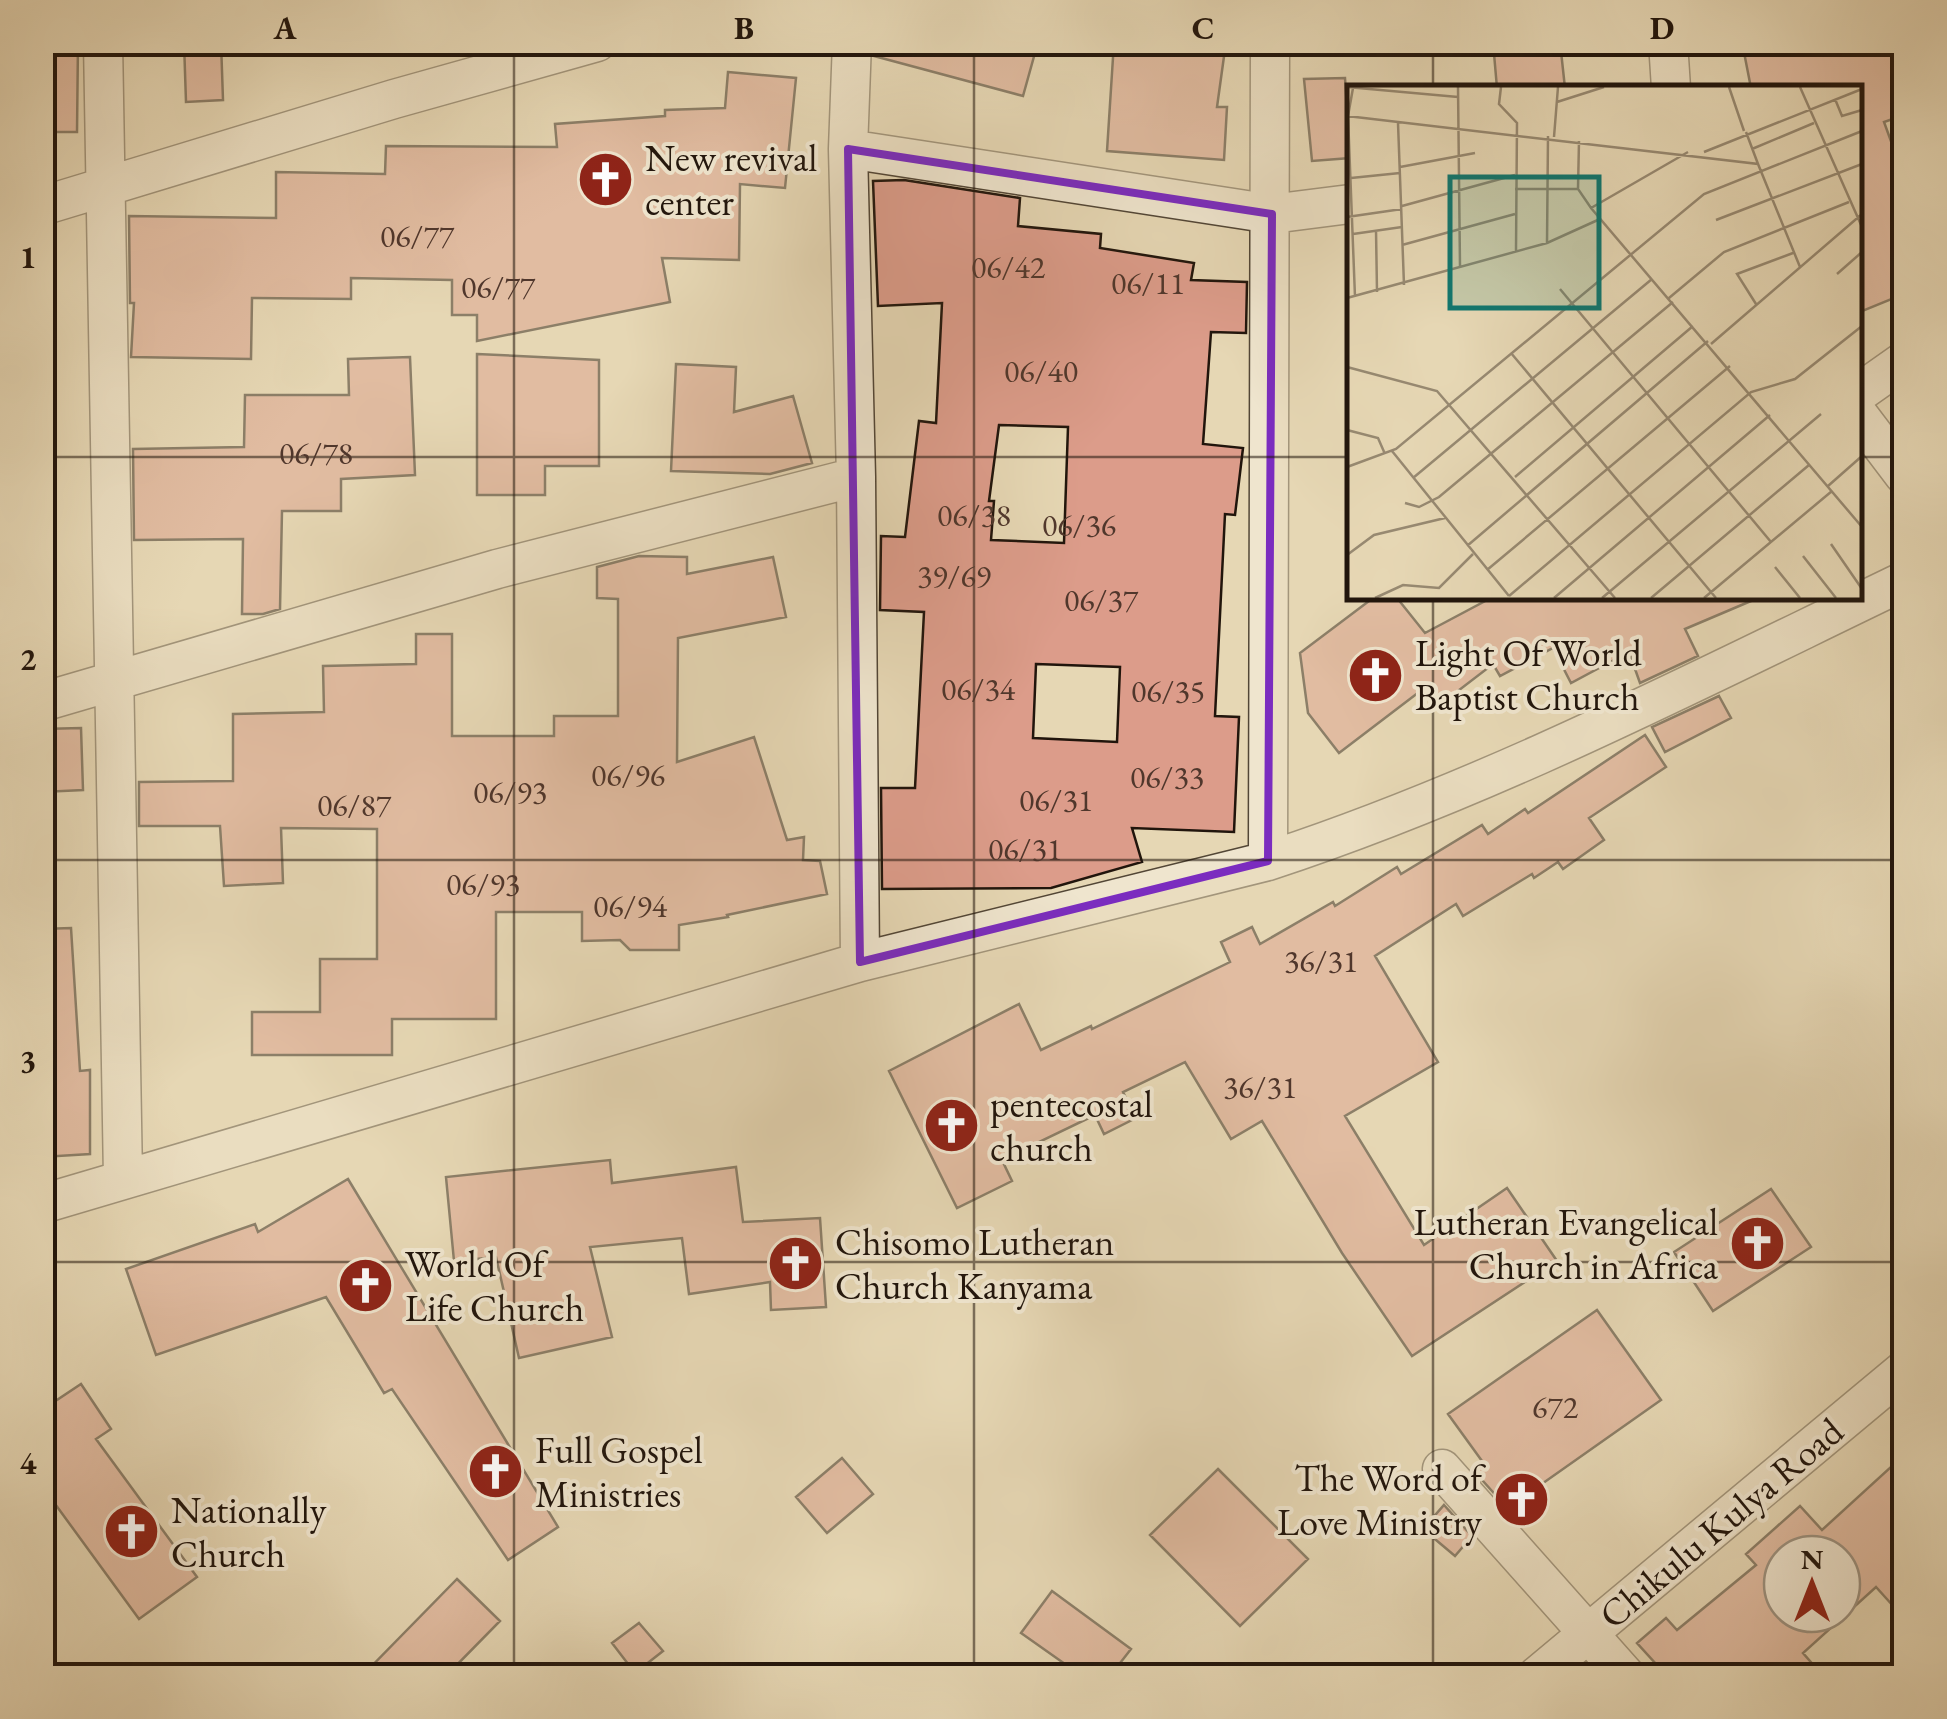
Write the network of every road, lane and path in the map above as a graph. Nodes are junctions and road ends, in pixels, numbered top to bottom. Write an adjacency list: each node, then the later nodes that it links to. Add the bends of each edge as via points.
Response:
1 (103, 42): 8 (street)
2 (597, 42): 8 (street)
3 (852, 42): 7 (street)
4 (1270, 42): 11 (street)
5 (1668, 42): 6 (street)
6 (1671, 85)
7 (848, 148): 11 (street); 16 (street)
8 (104, 186): 10 (street); 18 (street)
9 (1347, 204): 11 (street)
10 (42, 206)
11 (1272, 214): 20 (street)
12 (1904, 361): 13 (street)
13 (1862, 391)
14 (1862, 420): 15 (street)
15 (1904, 475)
16 (856, 476): 18 (street, via 497,569); 21 (street)
17 (1904, 582): 20 (street, via 1428,802)
18 (114, 680): 19 (street); 22 (street)
19 (42, 702)
20 (1268, 861): 21 (street)
21 (860, 962): 22 (street)
22 (123, 1178): 23 (street)
23 (42, 1204)
24 (1904, 1370): 26 (street, Chikulu Kulya Road)
25 (1442, 1469): 26 (street)
26 (1588, 1633): 27 (street, Chikulu Kulya Road); 28 (street)
27 (1537, 1676)
28 (1626, 1676)

